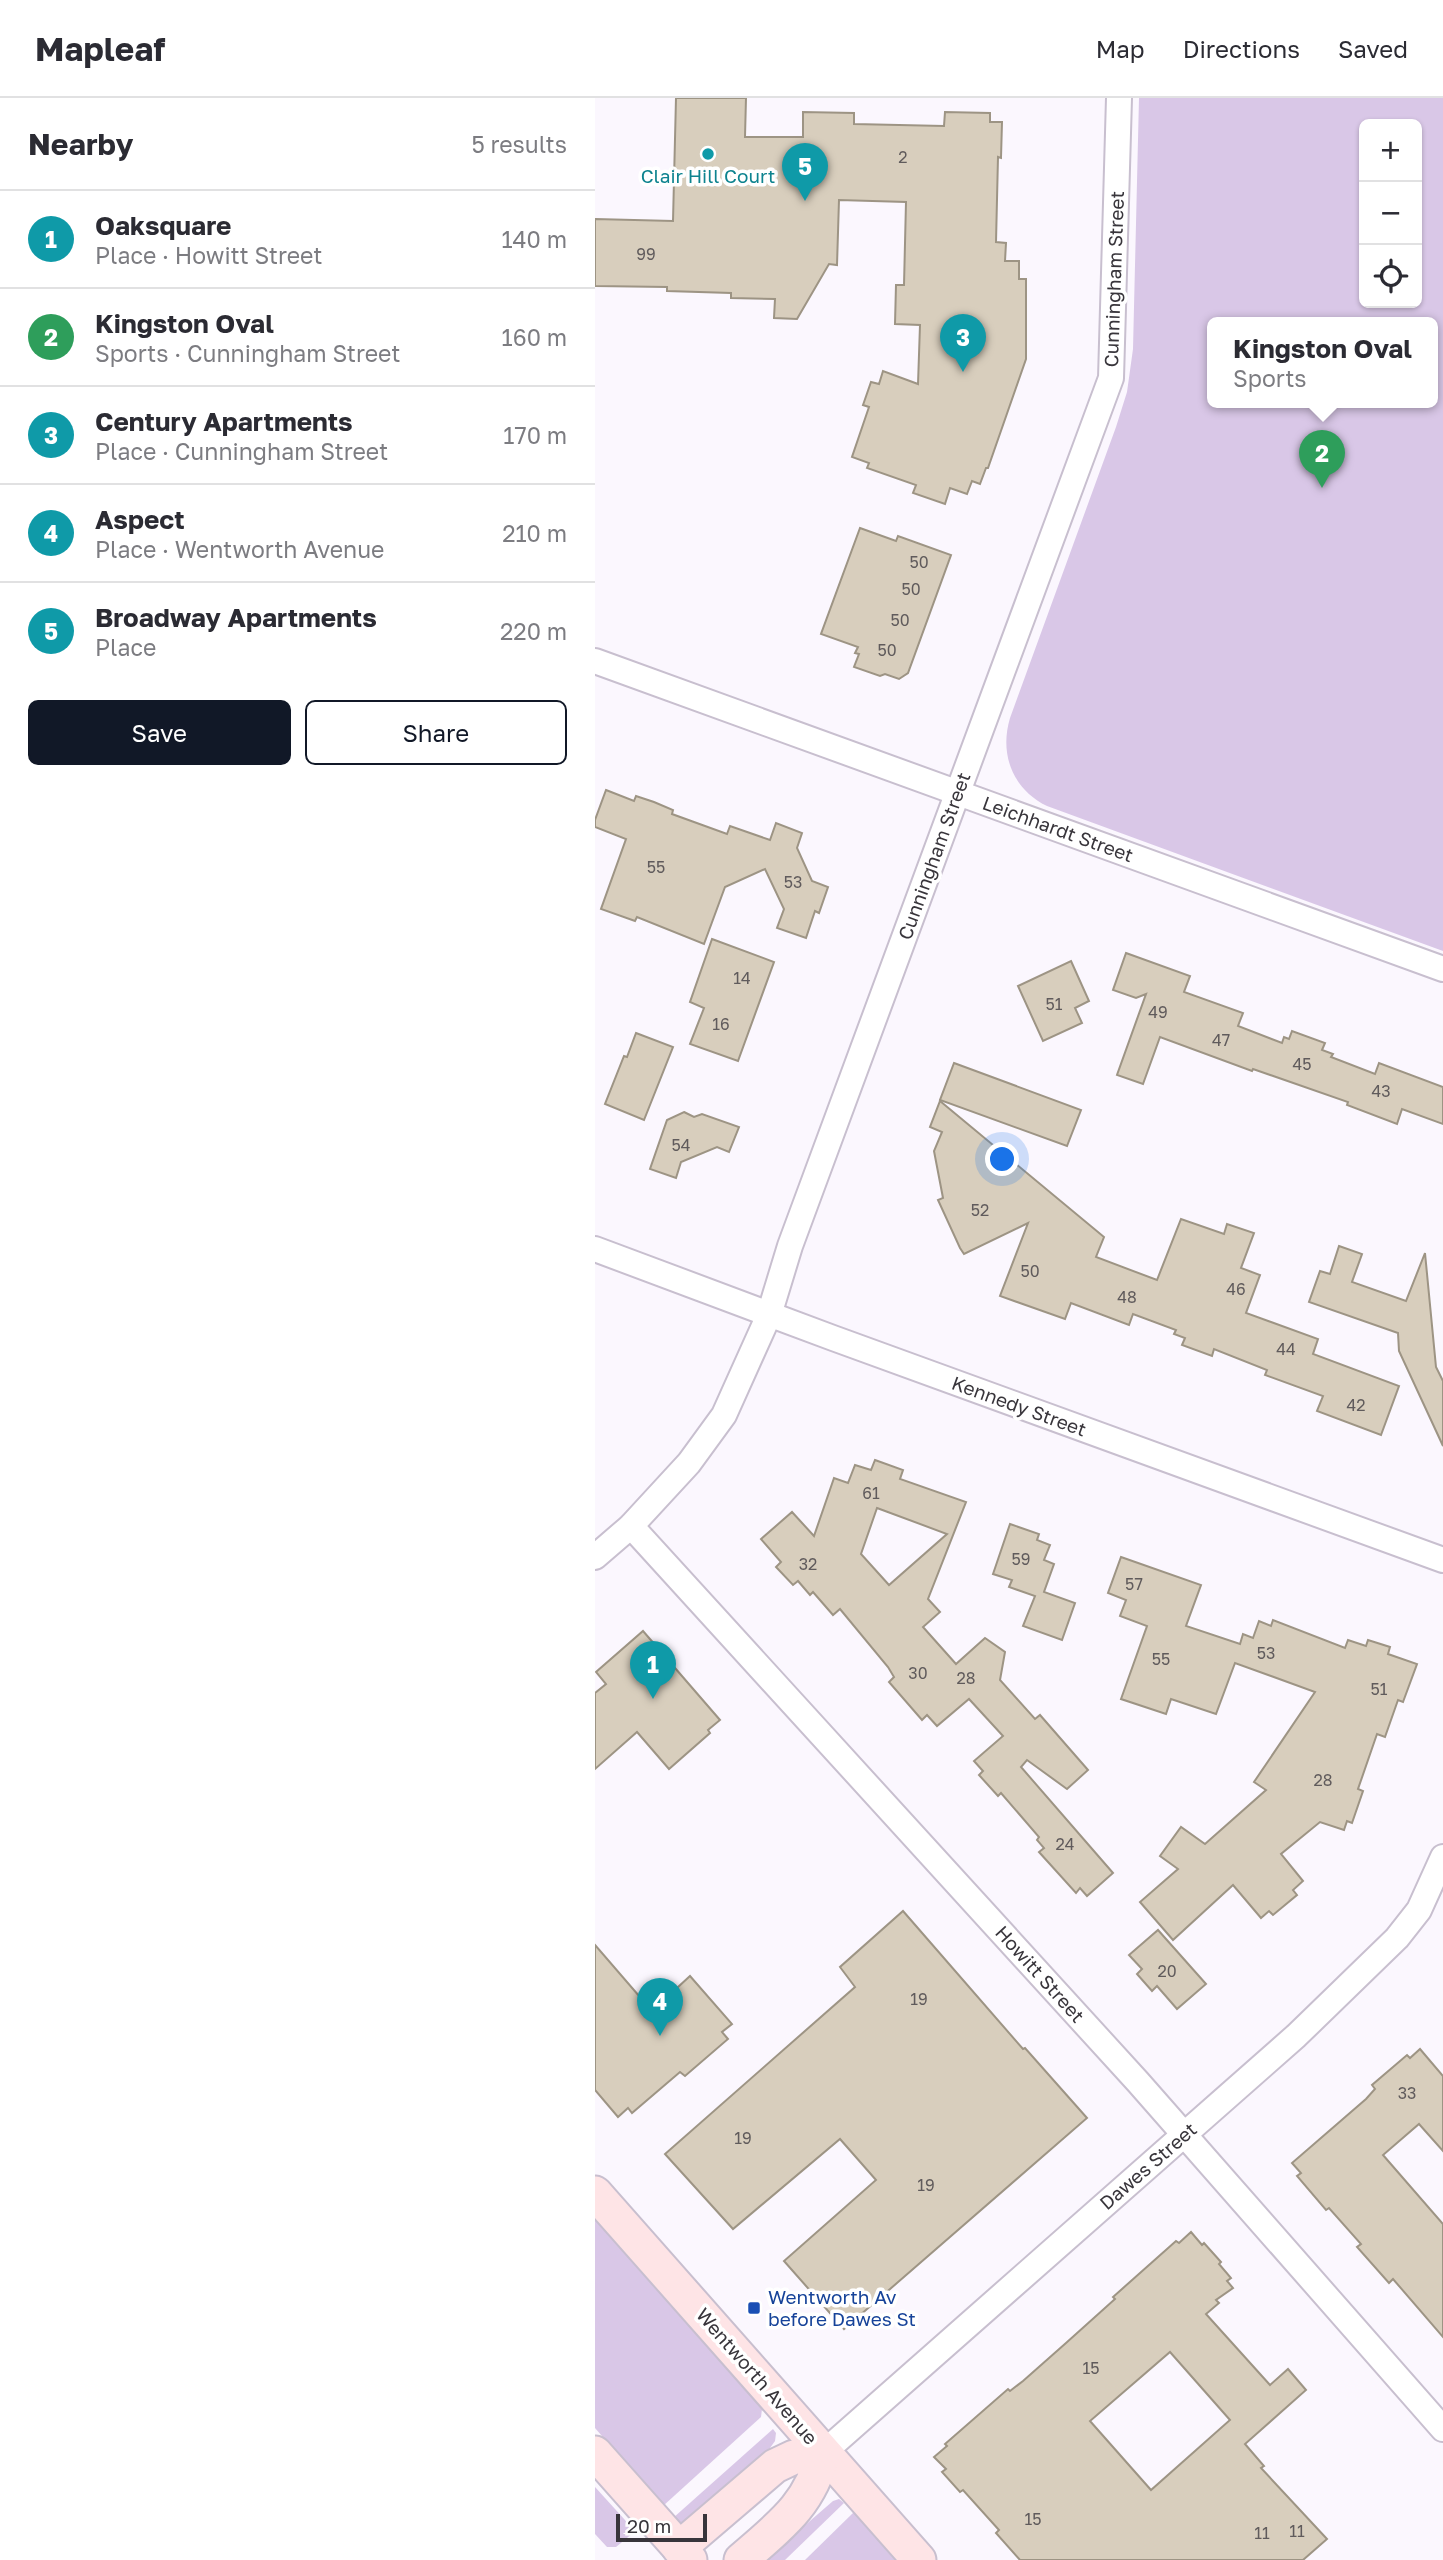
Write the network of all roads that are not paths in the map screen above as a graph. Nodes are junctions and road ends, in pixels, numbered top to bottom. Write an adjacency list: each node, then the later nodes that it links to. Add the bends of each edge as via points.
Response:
1 (1119, 98): 3 (street, Cunningham Street, via 1111,378)
2 (595, 661): 3 (street, Leichhardt Street)
3 (958, 792): 4 (street, Leichhardt Street); 6 (street, Cunningham Street, via 790,1246)
4 (1443, 968)
5 (595, 1249): 6 (street, Kennedy Street)
6 (769, 1315): 7 (street, Cunningham Street, via 724,1415 689,1463); 9 (street, Kennedy Street)
7 (631, 1526): 8 (street, Cunningham Street); 11 (street, Howitt Street)
8 (595, 1557)
9 (1443, 1560)
10 (1443, 1857): 11 (street, Dawes Street, via 1419,1910 1397,1938)
11 (1184, 2135): 13 (street, Howitt Street); 15 (street, Dawes Street)
12 (595, 2193): 15 (main road, Wentworth Avenue)
13 (1443, 2429)
14 (595, 2453): 16 (main road)
15 (823, 2453): 16 (main road, via 794,2457 775,2466); 17 (main road, via 802,2503); 18 (main road, Wentworth Avenue)
16 (678, 2556)
17 (741, 2560)
18 (919, 2560)

